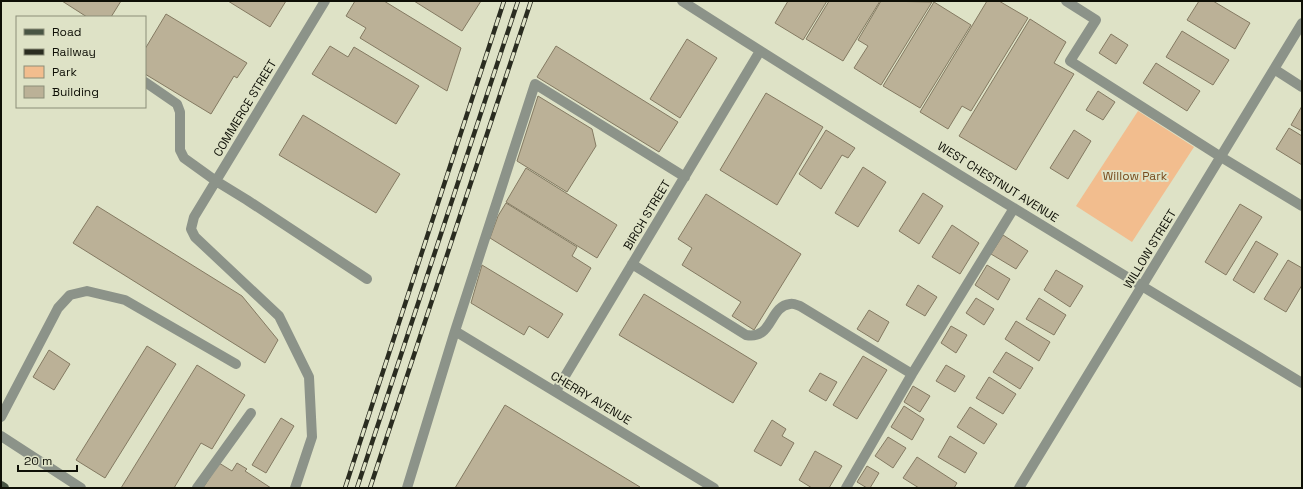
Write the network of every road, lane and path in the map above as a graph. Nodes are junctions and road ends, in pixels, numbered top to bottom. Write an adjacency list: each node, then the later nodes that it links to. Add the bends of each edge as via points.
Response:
1 (325, 1): 11 (street, COMMERCE STREET)
2 (682, 1): 5 (street, WEST CHESTNUT AVENUE)
3 (1066, 1): 9 (street, via 1096,20 1070,61)
4 (1302, 24): 6 (street, WILLOW STREET)
5 (760, 51): 10 (street, BIRCH STREET); 13 (street, WEST CHESTNUT AVENUE)
6 (1274, 69): 8 (street); 9 (street, WILLOW STREET)
7 (146, 83): 11 (street, via 177,104 180,112 180,150 184,158)
8 (1302, 87)
9 (1221, 158): 12 (street); 16 (street, WILLOW STREET)
10 (685, 177): 14 (street, BIRCH STREET); 17 (street, via 535,84)
11 (216, 181): 15 (street); 29 (street, COMMERCE STREET, via 194,217 191,229 195,237 279,316 309,378 312,437)
12 (1302, 206)
13 (1014, 208): 16 (street, WEST CHESTNUT AVENUE); 19 (street)
14 (632, 264): 19 (street, via 746,335 754,337 763,332 779,309 790,304 800,306); 21 (street, BIRCH STREET)
15 (368, 279)
16 (1142, 286): 20 (street, WEST CHESTNUT AVENUE); 33 (street, WILLOW STREET)
17 (455, 330): 21 (street, CHERRY AVENUE); 30 (street)
18 (236, 364): 23 (street, via 125,300 87,291 70,295 58,308)
19 (912, 374): 32 (street)
20 (1302, 383)
21 (556, 391): 31 (street, CHERRY AVENUE)
22 (251, 413): 28 (street)
23 (1, 417)
24 (1, 436): 27 (street)
25 (1, 486): 26 (main road)
26 (4, 488)
27 (81, 488)
28 (197, 488)
29 (295, 488)
30 (407, 488)
31 (714, 488)
32 (846, 488)
33 (1019, 488)

